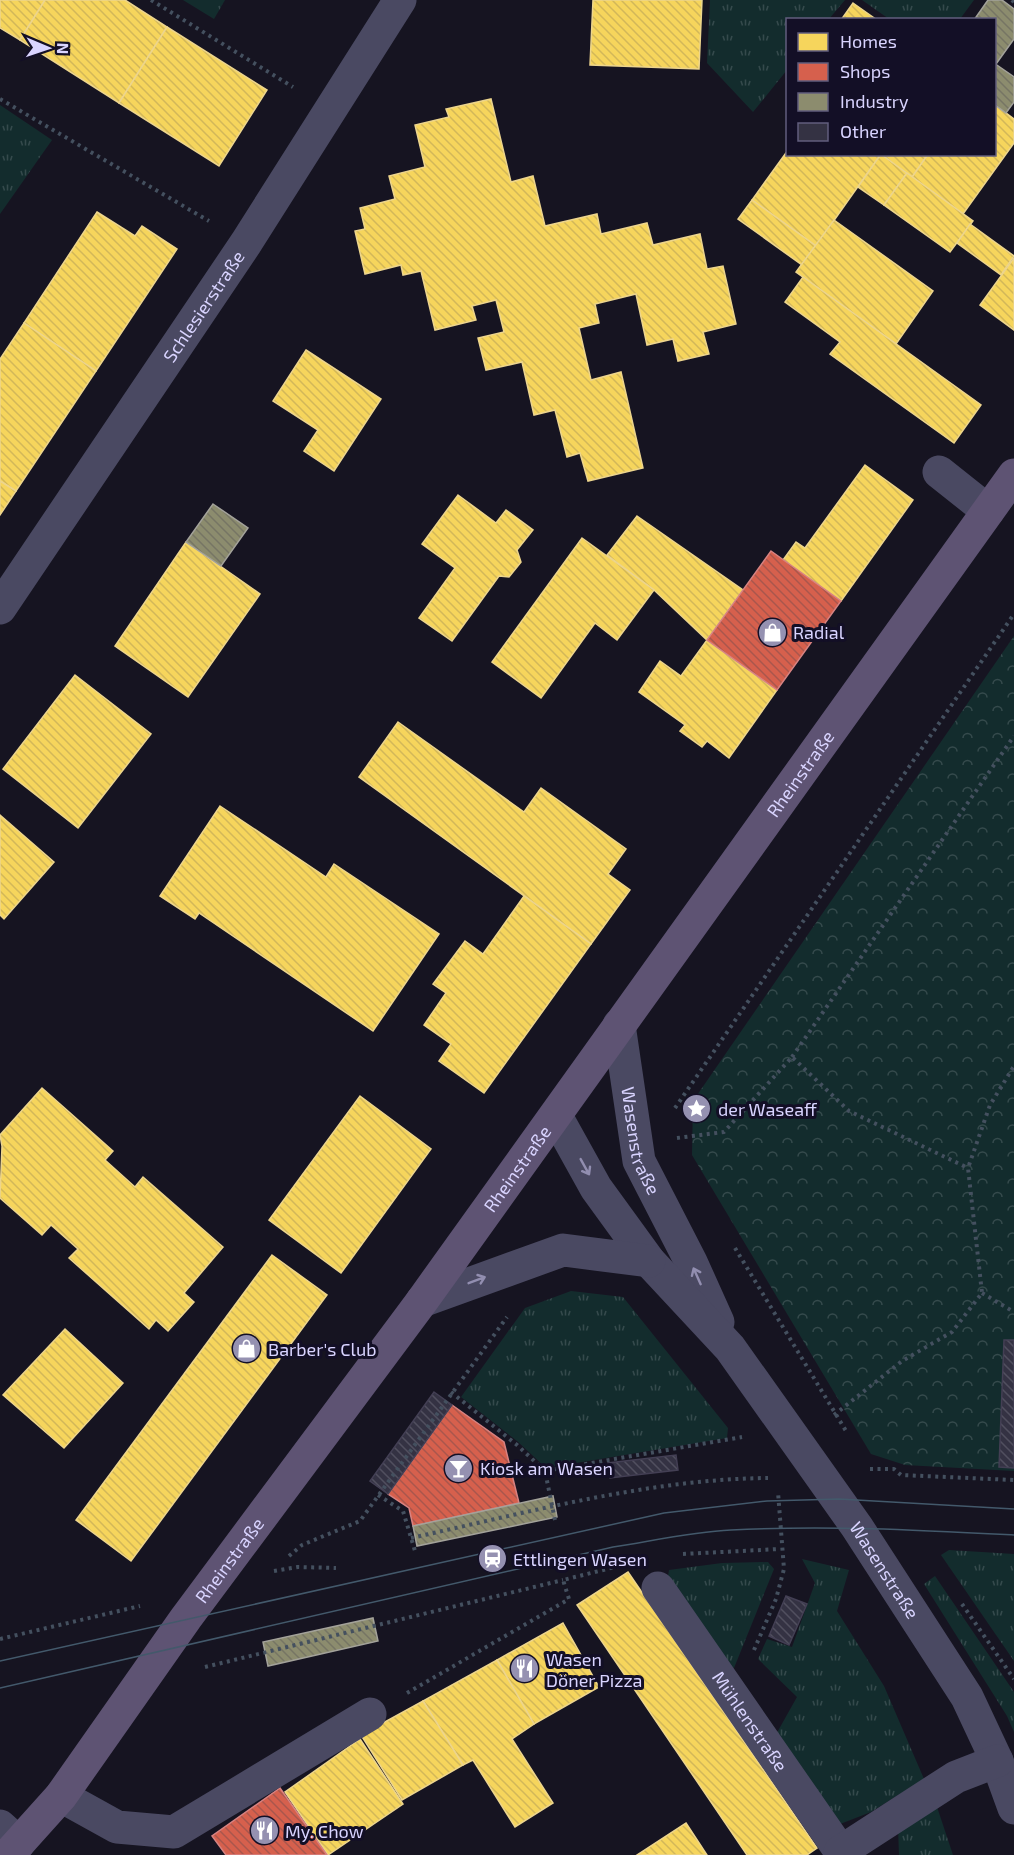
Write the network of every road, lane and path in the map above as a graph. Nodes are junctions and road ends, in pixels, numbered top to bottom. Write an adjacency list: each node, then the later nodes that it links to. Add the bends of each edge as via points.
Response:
1 (151, 0): 4 (path)
2 (400, 0): 4 (street, Schlesierstraße)
3 (0, 99): 5 (path)
4 (330, 109): 5 (street, Schlesierstraße)
5 (246, 243): 9 (street, Schlesierstraße)
6 (939, 472): 8 (street)
7 (1014, 475): 8 (main road, Rheinstraße)
8 (988, 512): 12 (main road, Rheinstraße)
9 (0, 608)
10 (1014, 614): 16 (path, via 682,1098)
11 (1014, 736): 13 (path)
12 (619, 1025): 15 (main road, Rheinstraße); 25 (street, Wasenstraße, one-way to 12, via 639,1161)
13 (792, 1057): 17 (path, via 724,1132); 18 (path, via 849,1111)
14 (1014, 1066): 18 (path, via 990,1105)
15 (556, 1116): 20 (street, Wasenstraße, one-way to 20, via 596,1188); 22 (main road, Rheinstraße)
16 (674, 1118)
17 (670, 1140)
18 (968, 1168): 21 (path)
19 (731, 1241): 27 (path)
20 (650, 1261): 22 (street, one-way to 20, via 563,1251); 25 (street, Wasenstraße)
21 (982, 1293): 24 (path); 27 (path, via 952,1332 902,1361)
22 (422, 1301): 47 (main road, Rheinstraße)
23 (514, 1308): 26 (path)
24 (1014, 1312)
25 (730, 1348): 29 (street, Wasenstraße)
26 (451, 1392): 31 (path); 34 (path)
27 (835, 1414): 29 (path)
28 (738, 1428): 31 (path, via 746,1437)
29 (799, 1444): 32 (path, via 773,1470); 52 (street, Wasenstraße, via 967,1697)
30 (870, 1469): 33 (path, via 894,1469 901,1475)
31 (545, 1472): 35 (path)
32 (778, 1479): 35 (path, via 670,1486); 38 (path)
33 (1014, 1480)
34 (378, 1495): 37 (path, via 403,1511); 41 (path, via 360,1521 302,1545)
35 (553, 1507): 36 (path); 37 (path)
36 (555, 1520)
37 (411, 1538): 39 (path)
38 (780, 1549): 40 (path); 48 (path, via 784,1569)
39 (415, 1551)
40 (680, 1554)
41 (286, 1558)
42 (630, 1564): 45 (path)
43 (278, 1565): 44 (path, via 270,1572 298,1567)
44 (336, 1568)
45 (563, 1580): 50 (path); 51 (path, via 568,1599)
46 (658, 1588): 56 (street, Mühlenstraße)
47 (207, 1591): 49 (path); 50 (main road, Rheinstraße)
48 (776, 1599)
49 (0, 1639)
50 (142, 1682): 53 (main road, Rheinstraße)
51 (370, 1714): 53 (street, via 174,1832 117,1827)
52 (997, 1761): 54 (street, Wasenstraße); 56 (street, via 956,1777)
53 (61, 1796): 55 (main road, Rheinstraße)
54 (1014, 1808)
55 (9, 1841)
56 (842, 1853)

